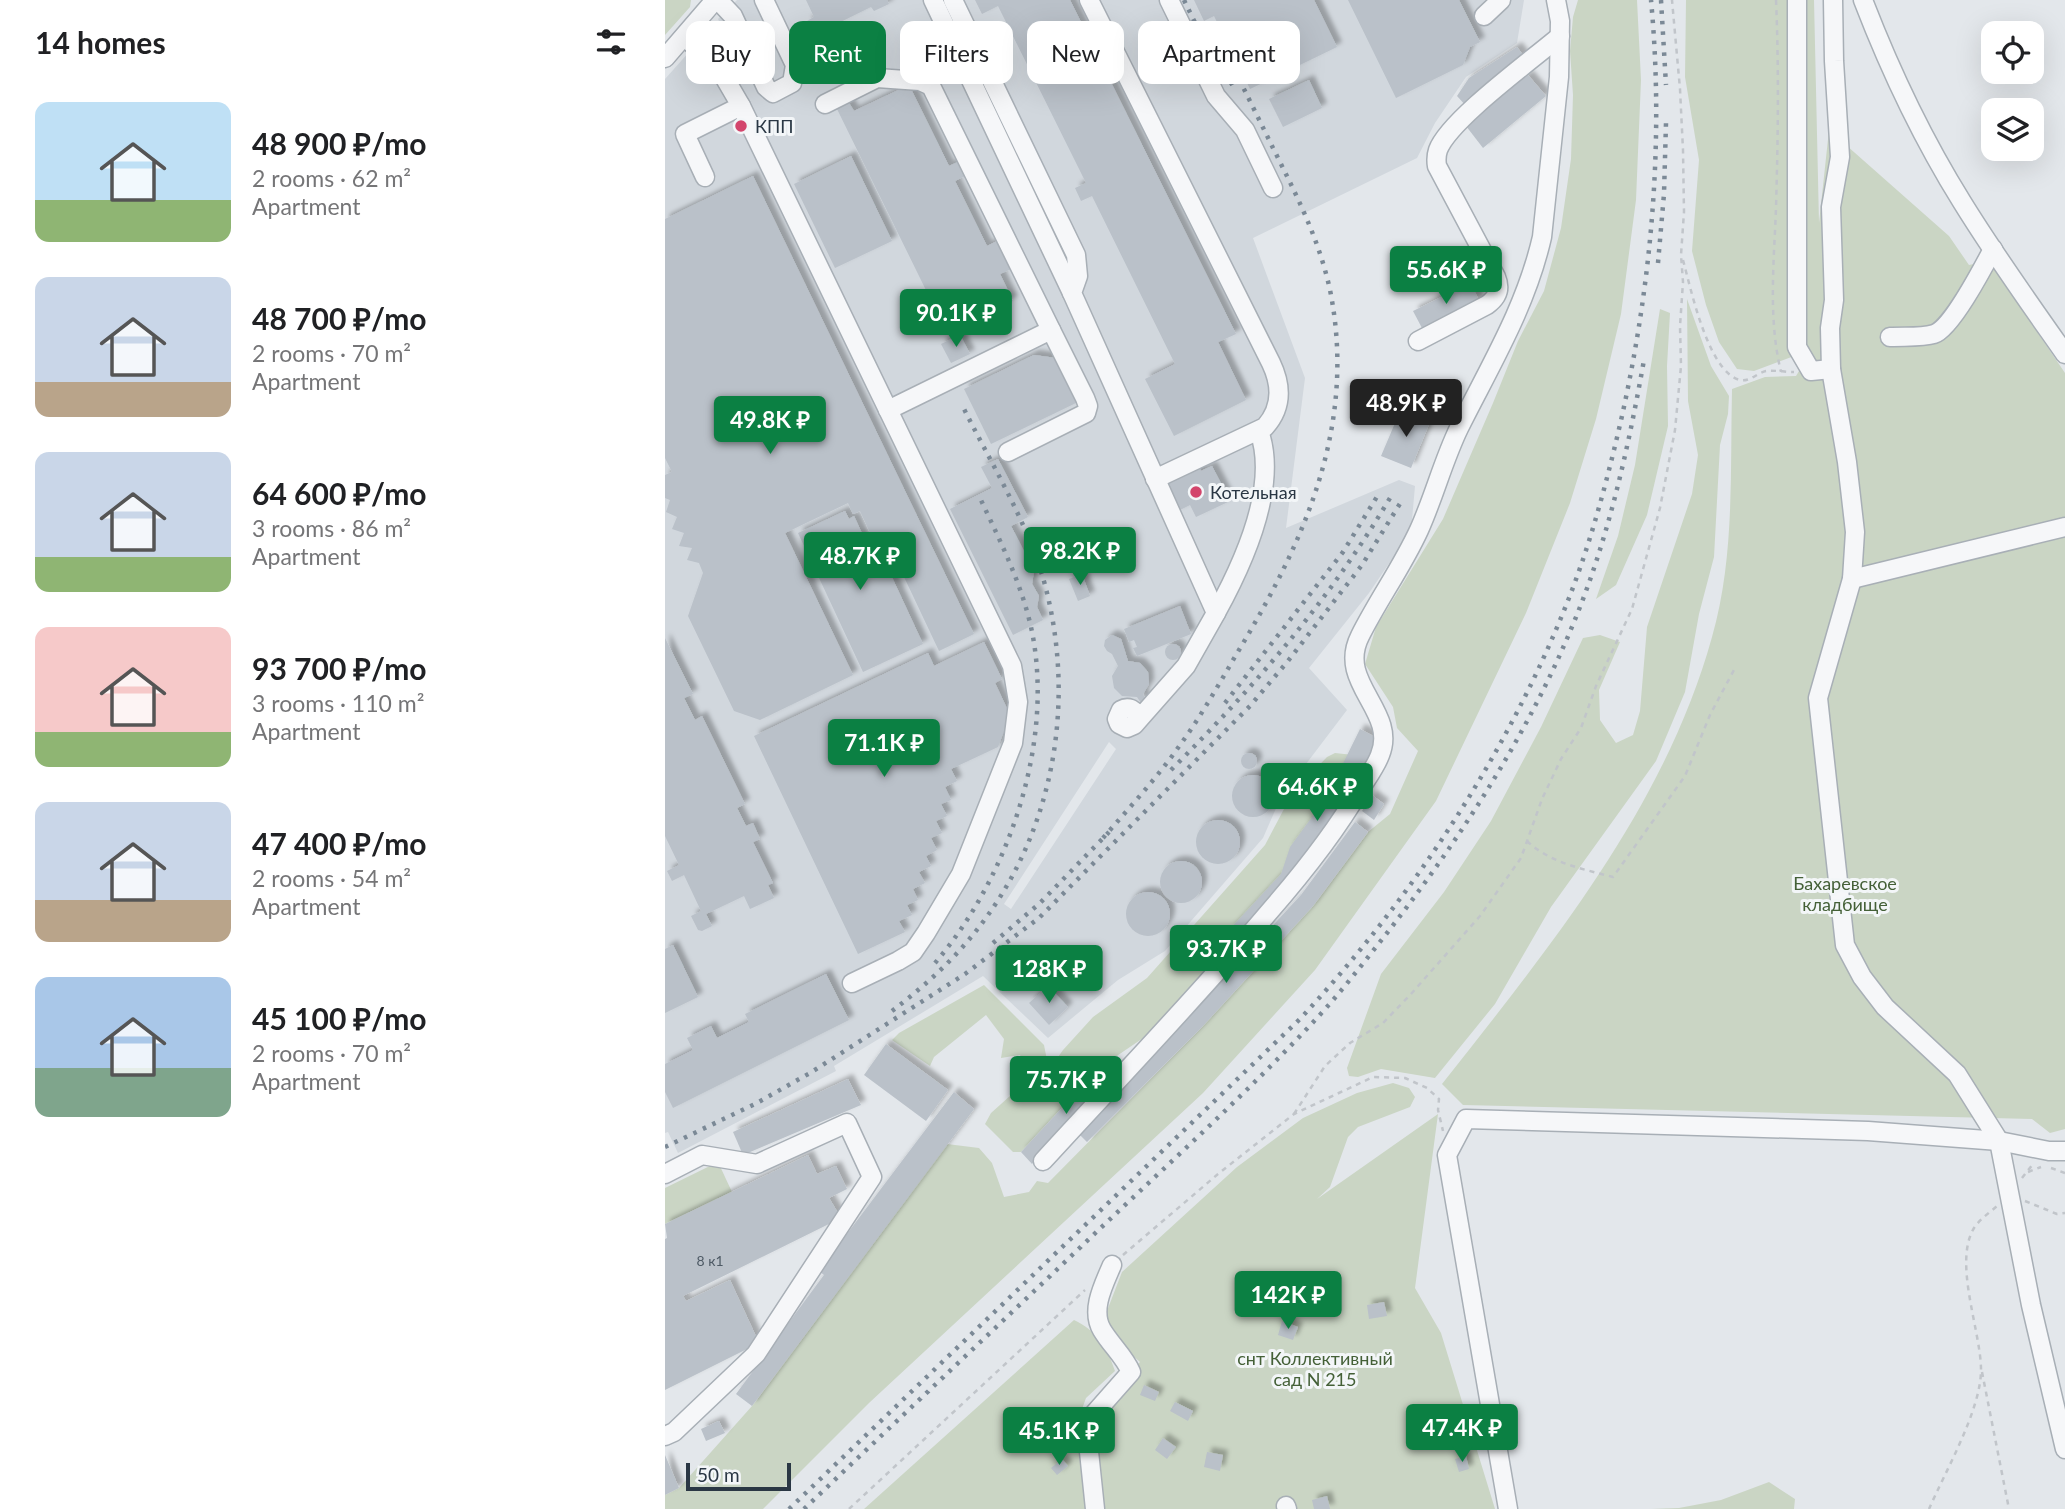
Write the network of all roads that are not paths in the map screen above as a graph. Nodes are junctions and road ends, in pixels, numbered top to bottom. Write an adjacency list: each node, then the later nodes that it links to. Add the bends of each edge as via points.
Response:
1 (717, 0): 14 (street); 17 (street, via 733,16 770,92)
2 (764, 0): 15 (street)
3 (933, 0): 23 (street)
4 (953, 0): 23 (street, via 1076,255 1078,276)
5 (1089, 0): 30 (street, via 1274,369 1279,402 1270,422)
6 (1168, 0): 21 (street, via 1216,96 1245,130)
7 (1501, 0): 12 (street)
8 (1556, 0): 13 (street)
9 (1797, 0): 28 (street, via 1797,347 1811,370)
10 (1833, 0): 28 (street, via 1840,157 1831,207)
11 (1863, 0): 22 (street, via 1916,120)
12 (1485, 16)
13 (1560, 36): 26 (street, via 1463,118 1437,152 1437,166 1496,276 1498,291 1487,305); 40 (street, via 1542,237 1530,284 1453,440 1419,531 1353,656 1381,726 1380,755 1346,814 1302,874)
14 (684, 37): 16 (street); 19 (street, via 716,63)
15 (789, 52)
16 (665, 58)
17 (790, 84)
18 (825, 104): 24 (street, via 877,78 931,86)
19 (741, 106): 20 (street, via 685,134); 29 (street)
20 (705, 177)
21 (1273, 188)
22 (1993, 249): 25 (street, via 1944,328 1935,334); 27 (street)
23 (1072, 293): 32 (street)
24 (1051, 330): 29 (street); 31 (street, via 1085,398 1086,413)
25 (1890, 337)
26 (1418, 341)
27 (2065, 354)
28 (1831, 369): 34 (street, via 1855,532)
29 (888, 410): 37 (street, via 1012,666 1018,702 1013,743 961,874 913,952)
30 (1259, 431): 32 (street); 35 (street, via 1266,463 1262,492 1240,566)
31 (1008, 452)
32 (1155, 479): 35 (street)
33 (2065, 527): 34 (street)
34 (1852, 579): 38 (street, via 1818,698 1845,945 1885,1007 1957,1074)
35 (1216, 613): 36 (street, via 1185,666)
36 (1141, 717)
37 (852, 983)
38 (1999, 1141): 39 (street); 44 (street); 46 (street, via 1868,1131 1466,1119 1447,1155)
39 (2057, 1151)
40 (1043, 1161)
41 (665, 1174): 43 (street, via 702,1155 757,1164 847,1122 872,1177 757,1354)
42 (1112, 1265): 45 (street, via 1097,1315 1131,1373 1086,1423)
43 (665, 1437)
44 (2065, 1450)
45 (1095, 1509)
46 (1509, 1509)

